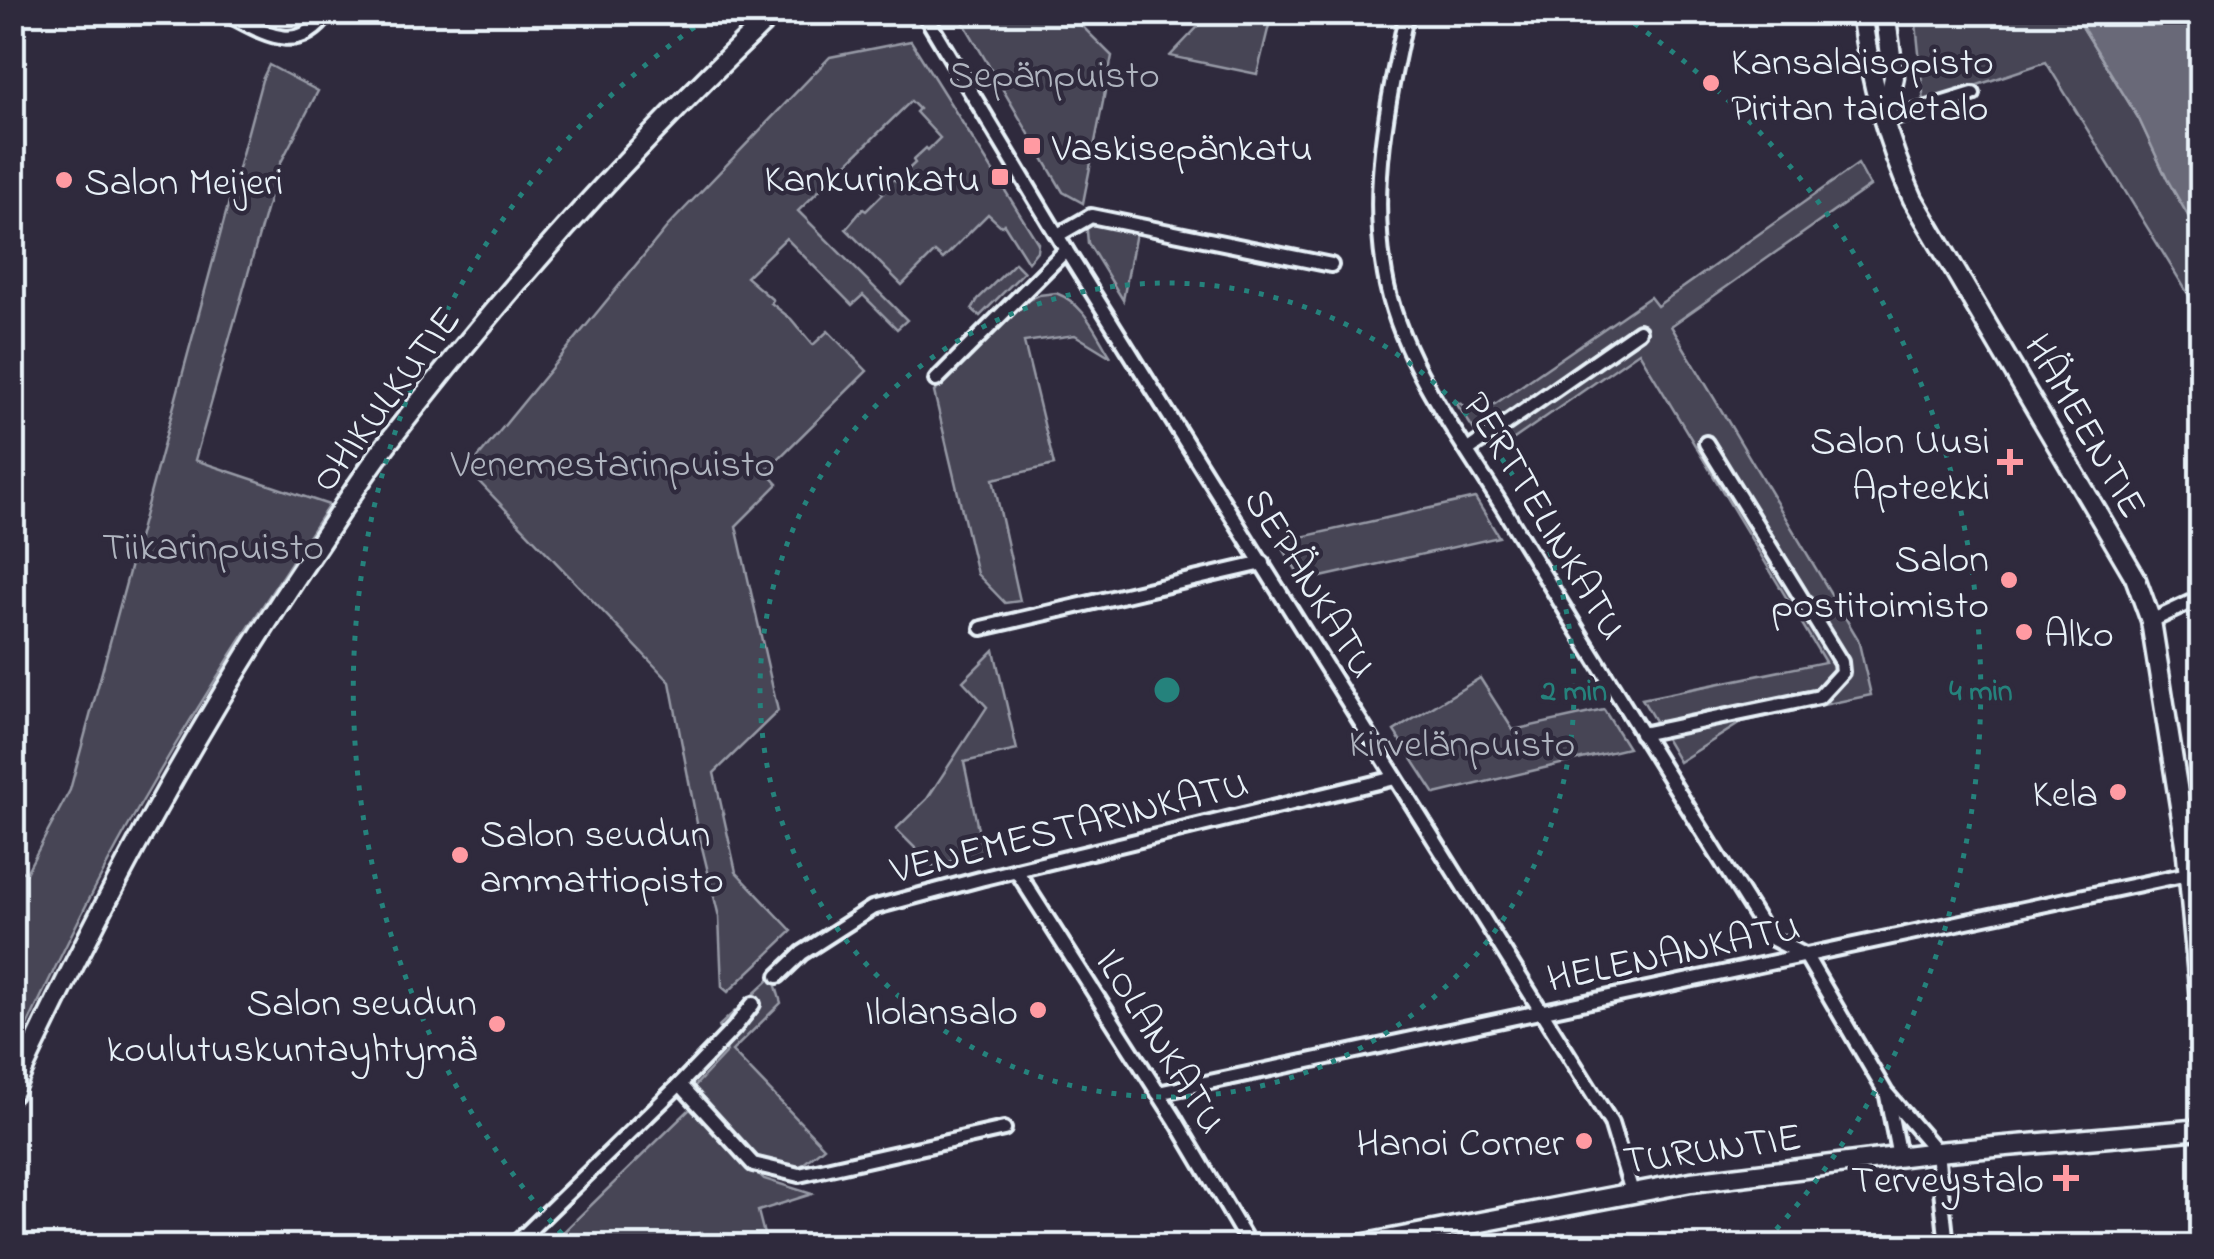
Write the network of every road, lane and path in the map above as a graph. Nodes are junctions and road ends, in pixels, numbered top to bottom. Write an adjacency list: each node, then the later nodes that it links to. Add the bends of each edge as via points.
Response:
1 (223, 12): 2 (street, via 291,39 305,36)
2 (329, 12)
3 (774, 12): 32 (main road, OHIKULKUTIE, via 560,230 385,447 194,738)
4 (923, 12): 10 (street, SEPÄNKATU)
5 (1408, 12): 16 (street, PERTTELINKATU, via 1377,183 1385,276 1407,349)
6 (1862, 12): 9 (main road, HÄMEENTIE, via 1870,81)
7 (1885, 12): 9 (main road, HÄMEENTIE, via 1894,77)
8 (1973, 94): 9 (street)
9 (1884, 121): 19 (main road, HÄMEENTIE, via 1913,199 2135,577)
10 (1058, 235): 11 (street, SEPÄNKATU); 12 (street, via 1090,216)
11 (1066, 250): 14 (street); 17 (street, SEPÄNKATU)
12 (1331, 265)
13 (1639, 331): 16 (street)
14 (936, 380)
15 (1706, 443): 21 (street, via 1842,672 1819,697)
16 (1468, 450): 21 (street, PERTTELINKATU)
17 (1263, 563): 20 (street); 22 (street, SEPÄNKATU)
18 (2202, 597): 19 (street)
19 (2151, 621): 24 (main road, HÄMEENTIE)
20 (982, 628)
21 (1641, 734): 25 (street, PERTTELINKATU, via 1769,937)
22 (1395, 778): 23 (street, VENEMESTARINKATU); 28 (street, SEPÄNKATU)
23 (1016, 870): 26 (street, VENEMESTARINKATU, via 872,908); 31 (street, ILOLANKATU)
24 (2195, 872): 25 (street, HELENANKATU); 29 (main road, HÄMEENTIE)
25 (1806, 956): 28 (street, HELENANKATU); 33 (street, PERTTELINKATU)
26 (778, 976)
27 (753, 1004): 30 (street)
28 (1543, 1012): 31 (street, HELENANKATU); 38 (street, SEPÄNKATU, via 1611,1123)
29 (2202, 1021)
30 (680, 1084): 35 (street, via 754,1164 799,1175); 39 (street)
31 (1158, 1092): 40 (street, ILOLANKATU)
32 (12, 1093)
33 (1886, 1093): 36 (street, PERTTELINKATU); 37 (street, PERTTELINKATU)
34 (2202, 1129): 36 (main road, TURUNTIE)
35 (1004, 1130)
36 (1937, 1152): 37 (main road, TURUNTIE); 42 (street)
37 (1899, 1157): 38 (main road, TURUNTIE)
38 (1632, 1192): 41 (main road, TURUNTIE)
39 (514, 1246)
40 (1250, 1246)
41 (1355, 1246)
42 (1947, 1246)

